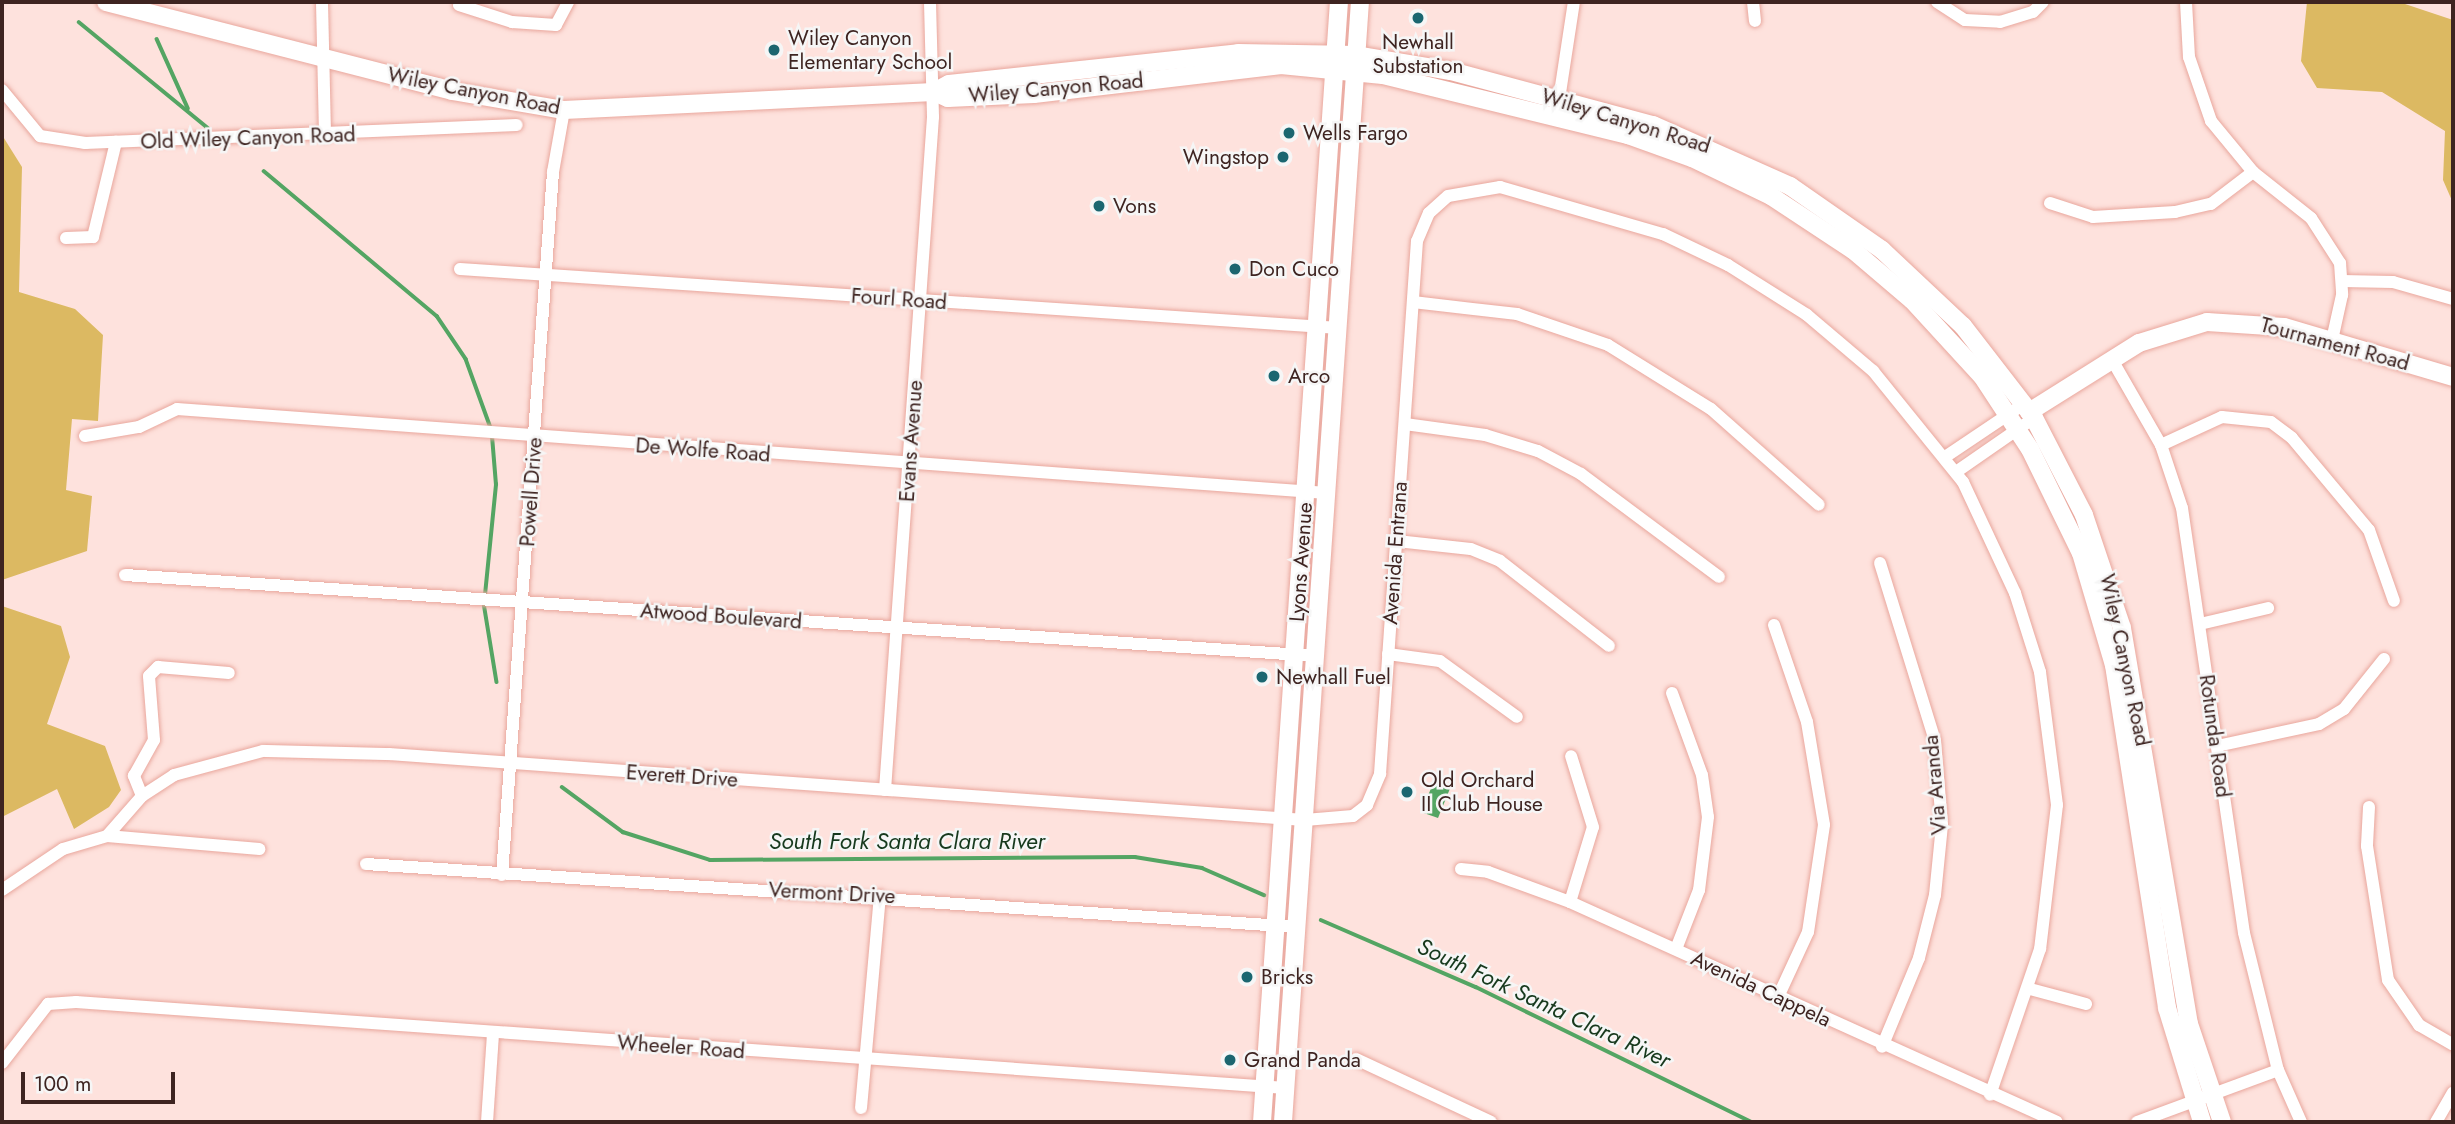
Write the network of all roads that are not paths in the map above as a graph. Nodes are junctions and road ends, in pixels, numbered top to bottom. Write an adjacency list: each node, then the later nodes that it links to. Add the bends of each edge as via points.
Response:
1 (106, 2): 13 (main road, Wiley Canyon Road)
2 (322, 2): 15 (street)
3 (568, 2): 12 (street, via 556,25 512,22)
4 (930, 2): 19 (street, Evans Avenue)
5 (1339, 2): 16 (main road, Lyons Avenue)
6 (1360, 2): 17 (main road, Lyons Avenue)
7 (1574, 2): 20 (street)
8 (1753, 2): 14 (street)
9 (1937, 2): 10 (street, via 1965,20 2000,22 2033,12)
10 (2043, 2)
11 (2186, 2): 25 (street, via 2189,57 2199,93 2226,145)
12 (459, 5)
13 (140, 6): 15 (main road, Wiley Canyon Road)
14 (1755, 21)
15 (323, 58): 21 (main road, Wiley Canyon Road, via 452,91); 23 (street)
16 (1335, 62): 17 (main road, Wiley Canyon Road); 19 (main road, Wiley Canyon Road, via 1238,52 1097,80); 27 (main road, Lyons Avenue)
17 (1356, 64): 20 (main road, Wiley Canyon Road); 35 (main road, Lyons Avenue)
18 (2, 90): 24 (street, Old Wiley Canyon Road, via 40,136)
19 (934, 92): 21 (main road, Wiley Canyon Road); 33 (street, Evans Avenue)
20 (1558, 108): 41 (main road, Wiley Canyon Road, via 1699,141 1831,212 1925,287); 42 (main road, Wiley Canyon Road, via 1692,158 1810,219 1912,300)
21 (564, 110): 30 (street, Powell Drive)
22 (517, 125): 23 (street, Old Wiley Canyon Road)
23 (325, 136): 24 (street, Old Wiley Canyon Road)
24 (116, 142): 28 (street, via 93,237)
25 (2253, 172): 26 (street, via 2211,204 2175,212 2093,217); 31 (street, via 2324,233)
26 (2050, 203)
27 (1324, 224): 35 (main road, via 1335,235 1333,273); 36 (main road, Lyons Avenue)
28 (66, 238)
29 (460, 269): 30 (street, Fourl Road)
30 (546, 275): 33 (street, Fourl Road); 45 (street, Powell Drive)
31 (2342, 281): 32 (street, via 2393,282); 38 (street)
32 (2453, 299)
33 (921, 300): 36 (street, Fourl Road); 48 (street, Evans Avenue)
34 (1413, 302): 43 (street, Avenida Entrana); 47 (street, Avenida Entrana, via 1417,241 1429,214 1473,187 1500,187 1596,211 1728,265 1807,315 1873,371); 52 (street, via 1517,314 1608,345 1711,409)
35 (1340, 303): 37 (main road, Lyons Avenue)
36 (1317, 327): 37 (street, Fourl Road); 50 (main road, Lyons Avenue)
37 (1339, 328): 51 (main road, Lyons Avenue)
38 (2332, 340): 39 (main road, Tournament Road, via 2284,327 2207,321 2174,327); 40 (main road, Tournament Road)
39 (2112, 358): 41 (main road, Tournament Road); 46 (street, Rotunda Road)
40 (2453, 377)
41 (2029, 411): 42 (street, Tournament Road); 104 (main road, Wiley Canyon Road, via 2084,514 2117,606)
42 (2014, 422): 47 (street, Tournament Road); 49 (street, Tournament Road); 104 (main road, Wiley Canyon Road, via 2063,512 2098,601 2114,665 2167,1008)
43 (1405, 424): 53 (street, Avenida Entrana); 56 (street, via 1485,435 1538,451 1581,474)
44 (85, 436): 45 (street, De Wolfe Road, via 139,427 177,409)
45 (535, 439): 48 (street, De Wolfe Road); 58 (street, Powell Drive)
46 (2161, 445): 57 (street, via 2222,416 2271,422 2292,438 2369,530); 60 (street, Rotunda Road, via 2182,508)
47 (1945, 457): 49 (street)
48 (909, 463): 50 (street, De Wolfe Road); 62 (street, Evans Avenue)
49 (1956, 472): 90 (street, via 2015,593 2040,672 2053,759 2051,893)
50 (1306, 491): 51 (street, De Wolfe Road); 65 (main road, Lyons Avenue)
51 (1327, 493): 66 (main road, Lyons Avenue)
52 (1819, 505)
53 (1397, 541): 63 (street, via 1471,549 1500,561); 64 (street, Avenida Entrana)
54 (1880, 563): 95 (street, Via Aranda, via 1935,741 1942,825 1935,895 1919,958)
55 (125, 575): 58 (street, Atwood Boulevard)
56 (1719, 577)
57 (2394, 601)
58 (524, 602): 62 (street, Atwood Boulevard); 73 (street, Powell Drive)
59 (2268, 608): 60 (street)
60 (2200, 624): 71 (street, Rotunda Road)
61 (1774, 625): 91 (street, via 1807,722 1824,825 1808,932)
62 (898, 629): 65 (street, Atwood Boulevard); 74 (street, Evans Avenue)
63 (1609, 646)
64 (1388, 654): 70 (street, via 1440,661); 78 (street, Avenida Entrana, via 1374,795 1353,816)
65 (1295, 655): 66 (street, Atwood Boulevard); 77 (main road, Lyons Avenue)
66 (1316, 656): 78 (main road, Lyons Avenue)
67 (2384, 659): 71 (street, via 2344,709 2319,724)
68 (229, 673): 75 (street, via 158,667 149,676 154,740 134,776)
69 (1672, 693): 89 (street, via 1702,775 1708,817 1699,890)
70 (1517, 717)
71 (2217, 746): 99 (street, Rotunda Road, via 2244,933)
72 (1571, 756): 86 (street, via 1593,827)
73 (514, 766): 74 (street, Everett Drive); 75 (street, Everett Drive, via 263,751 174,775); 83 (street, Powell Drive)
74 (885, 790): 77 (street, Everett Drive)
75 (142, 796): 79 (street, Everett Drive)
76 (2368, 807): 94 (street, via 2367,846 2388,980 2419,1025)
77 (1283, 819): 78 (street, Avenida Entrana); 87 (main road, Lyons Avenue)
78 (1305, 820): 88 (main road, Lyons Avenue)
79 (107, 836): 80 (street); 84 (street, via 63,849)
80 (260, 849)
81 (366, 864): 83 (street, Vermont Drive)
82 (1461, 869): 86 (street, Avenida Cappela, via 1488,872)
83 (502, 875): 85 (street, Vermont Drive)
84 (2, 890)
85 (880, 895): 87 (street, Vermont Drive); 97 (street)
86 (1570, 902): 89 (street, Avenida Cappela)
87 (1275, 924): 88 (street, Vermont Drive); 100 (main road, Lyons Avenue)
88 (1297, 927): 101 (main road, Lyons Avenue)
89 (1676, 948): 91 (street, Avenida Cappela)
90 (2030, 989): 92 (street); 103 (street)
91 (1778, 997): 95 (street, Avenida Cappela)
92 (2086, 1004)
93 (493, 1032): 97 (street, Wheeler Road); 98 (street, Wheeler Road, via 76,1002 48,1004); 106 (street)
94 (2453, 1045)
95 (1882, 1046): 103 (street, Avenida Cappela)
96 (1356, 1059): 109 (street)
97 (868, 1061): 100 (street, Wheeler Road); 105 (street)
98 (2, 1063)
99 (2278, 1070): 104 (street); 114 (street, Rotunda Road)
100 (1264, 1087): 101 (street, Wheeler Road); 107 (main road, Lyons Avenue)
101 (1286, 1088): 108 (main road, Lyons Avenue)
102 (2453, 1093): 115 (street)
103 (1990, 1094): 110 (street, Avenida Cappela)
104 (2203, 1098): 111 (street); 112 (main road, Wiley Canyon Road); 113 (main road, Wiley Canyon Road)
105 (861, 1108)
106 (487, 1122)
107 (1262, 1122)
108 (1283, 1122)
109 (1491, 1122)
110 (2057, 1122)
111 (2137, 1122)
112 (2202, 1122)
113 (2222, 1122)
114 (2301, 1122)
115 (2436, 1122)

